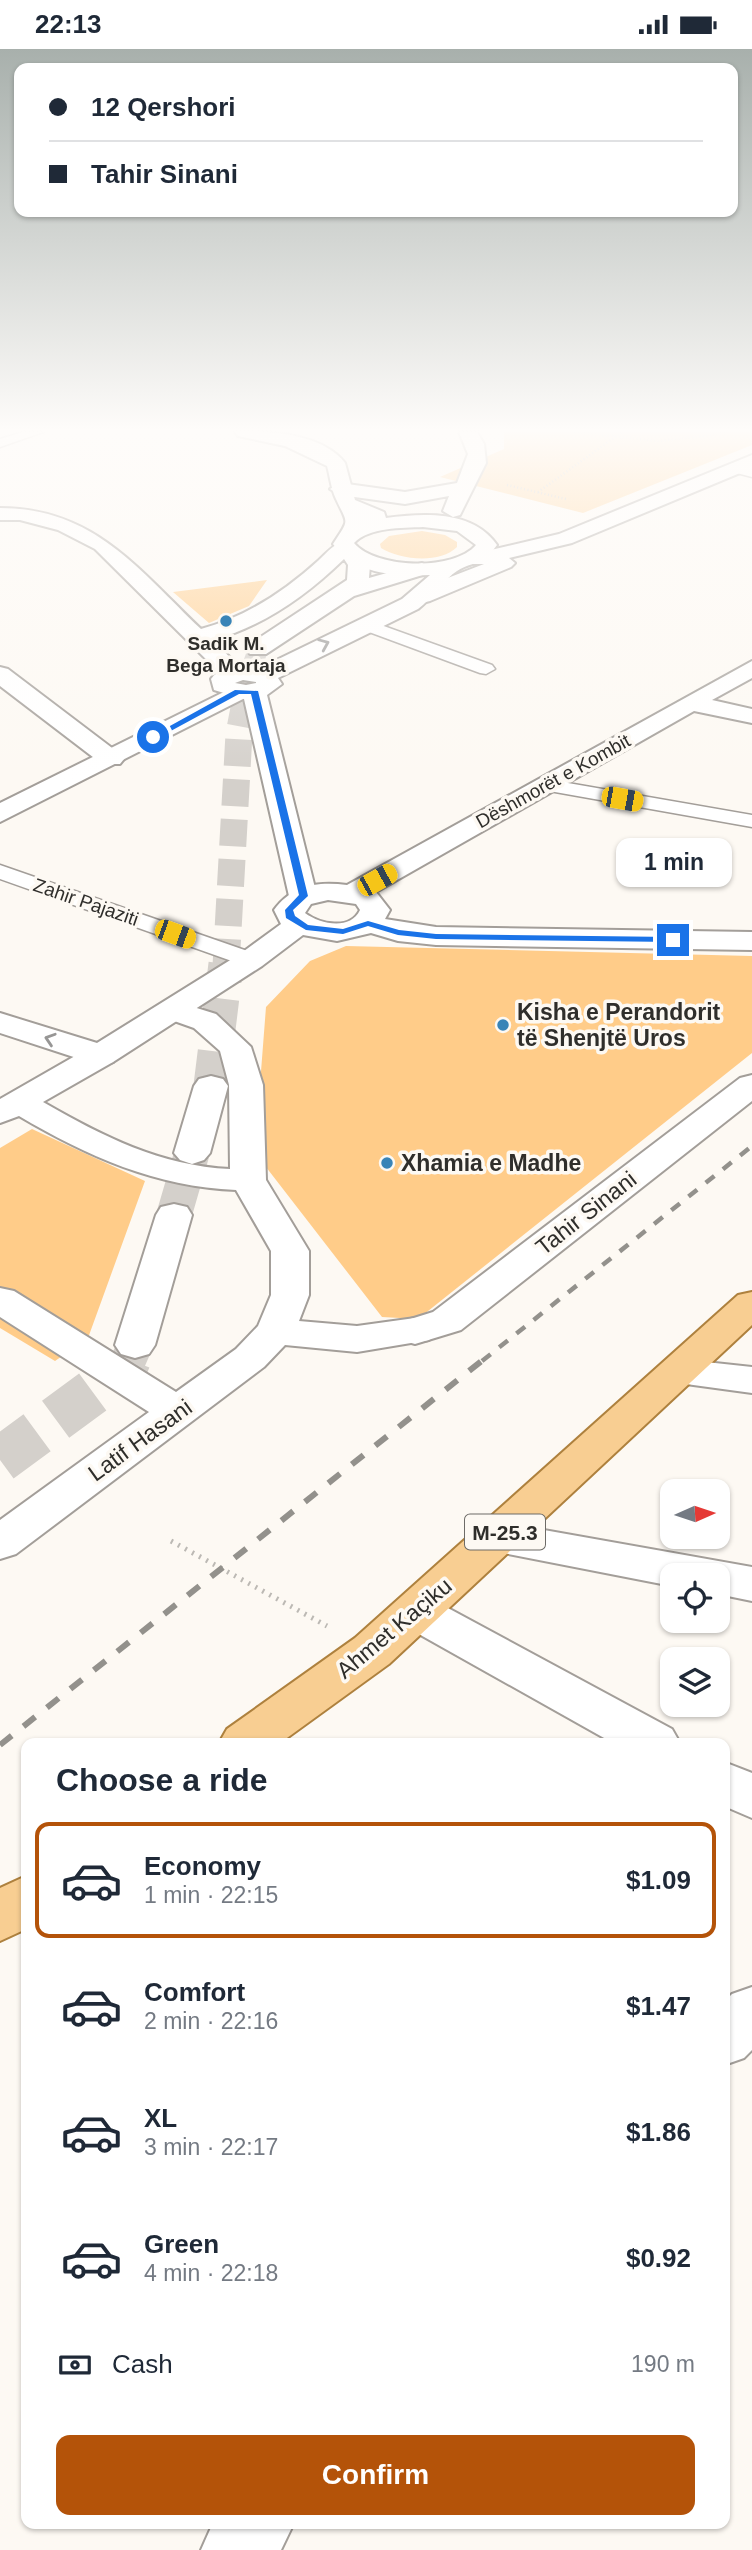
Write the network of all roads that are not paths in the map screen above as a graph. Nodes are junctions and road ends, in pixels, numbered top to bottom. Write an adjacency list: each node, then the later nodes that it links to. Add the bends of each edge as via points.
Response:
1 (106, 549): 13 (street)
2 (346, 549): 13 (street, via 271,610 227,631)
3 (350, 549): 10 (street, via 359,573 358,583)
4 (353, 549): 9 (street, via 382,566)
5 (484, 549): 8 (street)
6 (528, 549): 8 (street)
7 (538, 549): 11 (street)
8 (472, 560): 9 (street)
9 (433, 568): 10 (street); 11 (street, via 445,572)
10 (350, 590): 14 (street)
11 (422, 596): 12 (street)
12 (367, 625): 16 (lane); 18 (street, one-way to 12)
13 (199, 637): 18 (street)
14 (258, 649)
15 (752, 668): 19 (street, Dëshmorët e Kombit)
16 (486, 669)
17 (0, 674): 21 (street)
18 (247, 683): 21 (street); 27 (street)
19 (690, 703): 20 (street); 22 (street, Dëshmorët e Kombit)
20 (752, 716)
21 (111, 759): 23 (street)
22 (545, 785): 24 (lane); 26 (street, Dëshmorët e Kombit)
23 (0, 814)
24 (752, 821)
25 (0, 872): 30 (lane, Zahir Pajaziti)
26 (354, 893): 27 (street, via 328,891); 28 (street, via 365,897 376,910)
27 (301, 910): 28 (street, via 333,932); 30 (street)
28 (368, 923): 29 (street, via 436,936)
29 (752, 941)
30 (251, 960): 31 (street)
31 (174, 1010): 33 (street); 38 (street, Latif Hasani, via 205,1021 235,1047 246,1086)
32 (0, 1023): 33 (street, one-way to 32)
33 (101, 1055): 36 (street)
34 (752, 1085): 42 (street, Tahir Sinani, via 447,1321 415,1331 357,1339)
35 (211, 1086): 37 (street)
36 (9, 1108): 38 (street, via 164,1172)
37 (192, 1153)
38 (248, 1180): 42 (street, Latif Hasani, via 290,1251 290,1295)
39 (174, 1215): 43 (street)
40 (0, 1300): 46 (street)
41 (752, 1304): 44 (main road, Ahmet Kaçiku / M-25.3)
42 (275, 1331): 46 (street, Latif Hasani, via 250,1358)
43 (135, 1345)
44 (678, 1372): 45 (street); 47 (main road, Ahmet Kaçiku / M-25.3)
45 (752, 1380)
46 (178, 1412): 48 (street, Latif Hasani)
47 (499, 1538): 49 (street); 52 (main road, Ahmet Kaçiku / M-25.3)
48 (0, 1543)
49 (660, 1567)
50 (730, 1580): 51 (street)
51 (752, 1584)
52 (417, 1612): 53 (main road, Ahmet Kaçiku / M-25.3, via 372,1651); 54 (street)
53 (251, 1738)
54 (646, 1738)
55 (730, 1785): 56 (street)
56 (752, 1797)
57 (21, 1903): 58 (main road)
58 (0, 1918)
59 (752, 2012): 60 (street)
60 (730, 2034)
61 (254, 2529): 62 (street)
62 (235, 2550)

